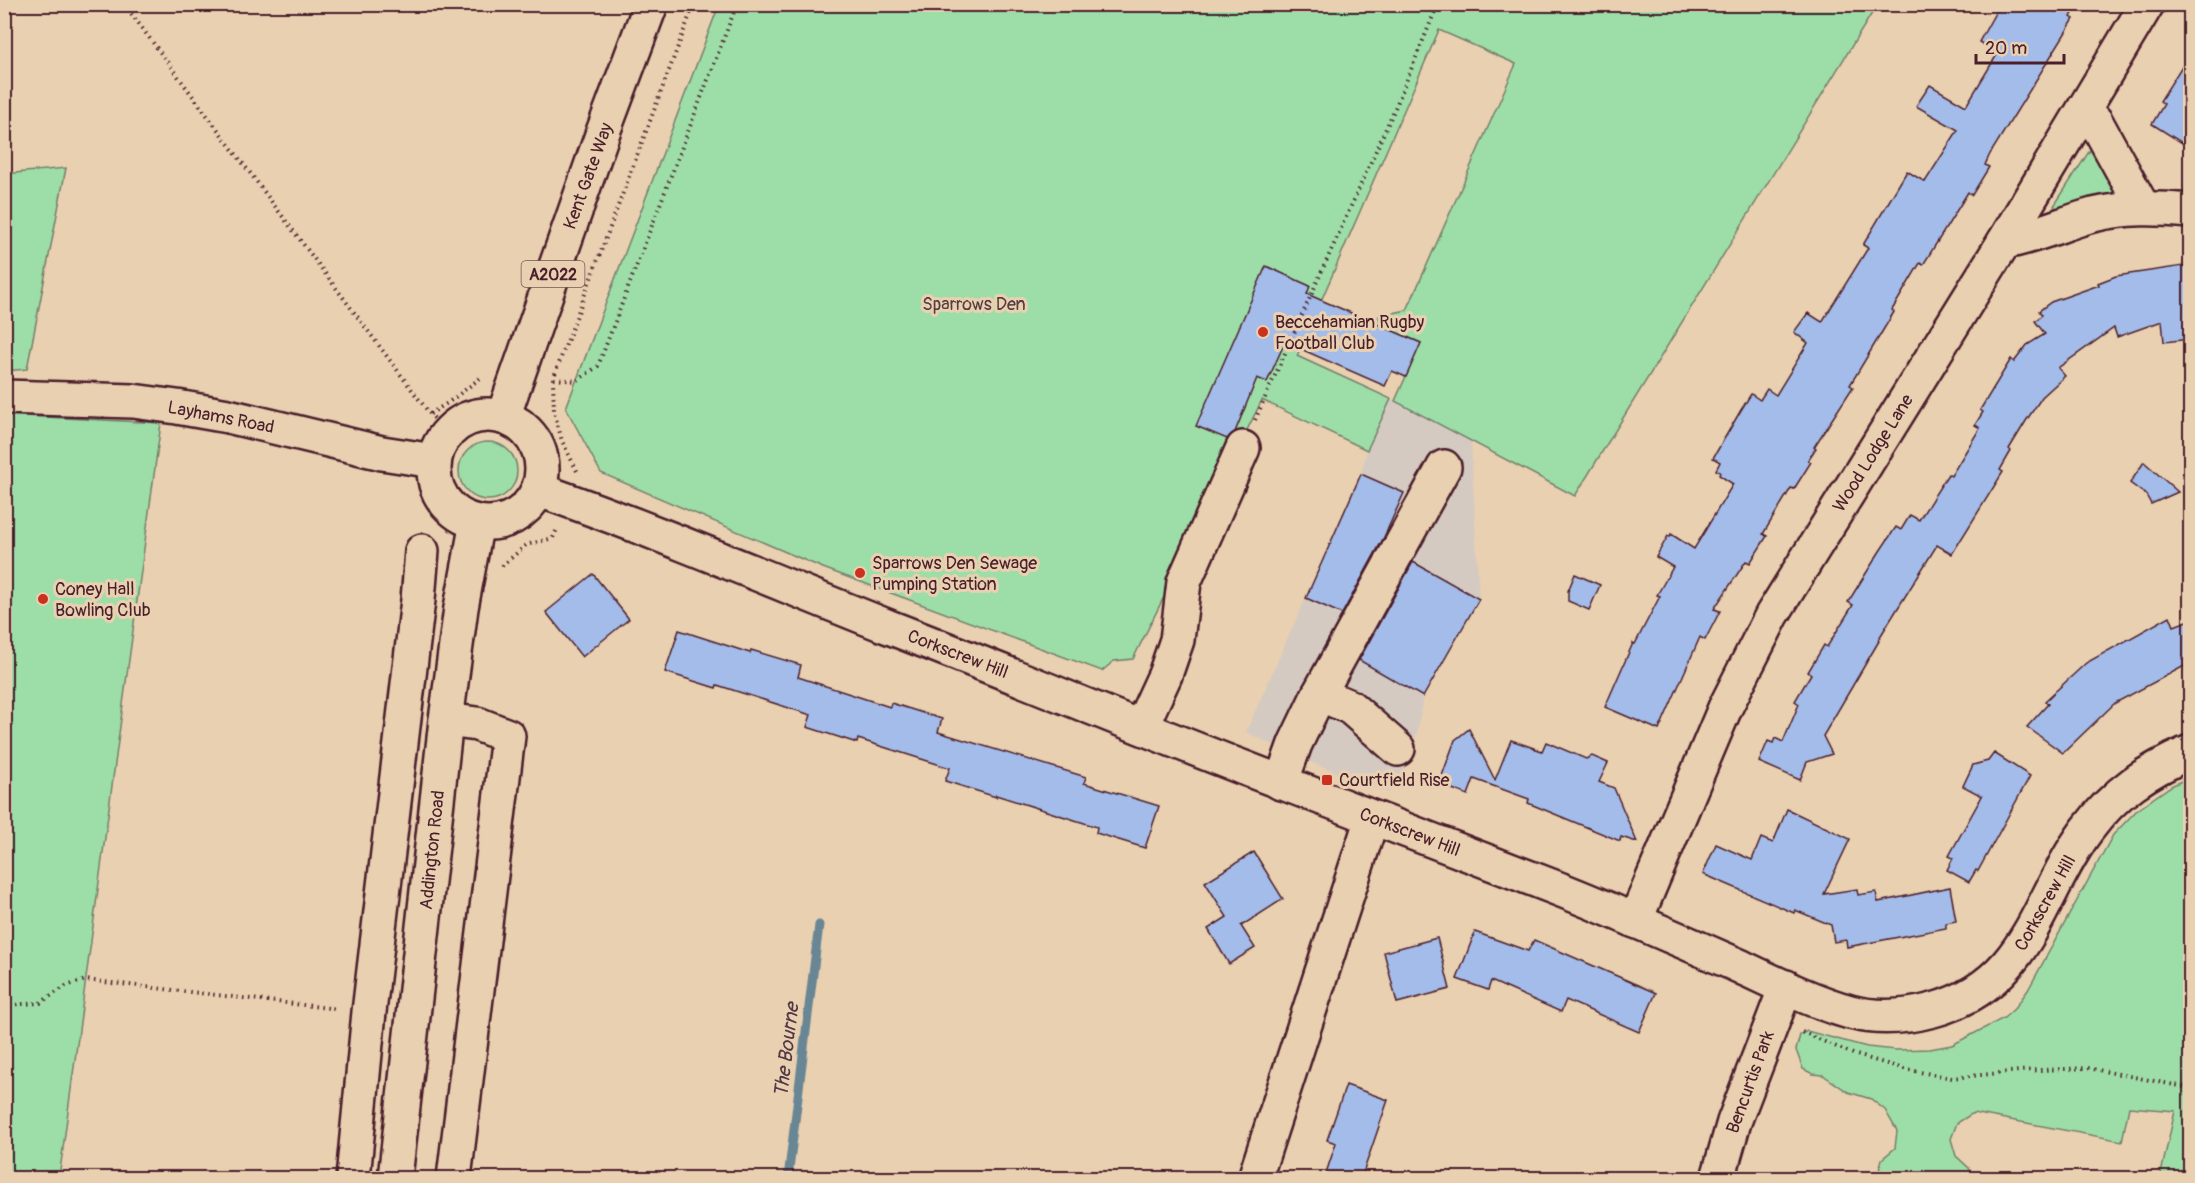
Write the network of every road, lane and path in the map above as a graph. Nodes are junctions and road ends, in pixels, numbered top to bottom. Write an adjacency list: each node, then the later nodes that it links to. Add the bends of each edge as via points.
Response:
1 (124, 4): 15 (path)
2 (651, 4): 11 (street, Kent Gate Way / A2022)
3 (694, 4): 12 (path)
4 (737, 4): 12 (path, via 598,366 577,381)
5 (1438, 4): 16 (path)
6 (2147, 4): 7 (street, Wood Lodge Lane)
7 (2084, 109): 8 (street, via 2096,122); 10 (street, Wood Lodge Lane)
8 (2143, 208): 9 (street); 10 (street, via 2094,215)
9 (2190, 211)
10 (2004, 243): 33 (street, Wood Lodge Lane, via 1751,653)
11 (521, 365): 14 (street, Kent Gate Way / A2022); 15 (path, via 496,356)
12 (554, 378): 18 (path, via 554,411 562,441)
13 (4, 397): 15 (street, Layhams Road, via 133,401 177,407 372,451)
14 (503, 417): 15 (street, via 477,416); 19 (street, via 524,428 534,440 543,472)
15 (438, 436): 20 (street, via 437,486 445,502 459,515)
16 (1243, 448): 28 (street, via 1184,582 1177,640)
17 (1444, 467): 26 (street)
18 (578, 469)
19 (538, 490): 20 (street, via 528,506 513,517 495,523); 28 (street, Corkscrew Hill)
20 (477, 522): 25 (street, Addington Road)
21 (553, 538): 23 (path, via 526,545 503,564)
22 (422, 551): 24 (street)
23 (500, 572)
24 (418, 600): 25 (street); 36 (street)
25 (460, 608): 27 (street, Addington Road)
26 (1319, 694): 29 (street, via 1350,707); 31 (street)
27 (461, 722): 40 (street, Addington Road); 41 (street, via 508,736)
28 (1141, 727): 31 (street, Corkscrew Hill)
29 (1398, 749)
30 (2190, 752): 34 (street, Corkscrew Hill, via 2140,777 2107,805 2076,846 2019,950 2000,972 1974,992 1932,1010 1881,1016 1846,1011)
31 (1281, 783): 32 (street, Corkscrew Hill)
32 (1372, 818): 33 (street, Corkscrew Hill); 42 (street)
33 (1635, 921): 34 (street, Corkscrew Hill)
34 (1786, 987): 37 (street, Bencurtis Park)
35 (4, 1005): 36 (path, via 40,1003 66,986 86,980)
36 (369, 1012): 39 (street)
37 (1773, 1019): 38 (path, via 1853,1054 1952,1078 2088,1068); 43 (street, Bencurtis Park, via 1734,1122)
38 (2190, 1088)
39 (353, 1179)
40 (395, 1179)
41 (454, 1179)
42 (1256, 1179)
43 (1718, 1179)

